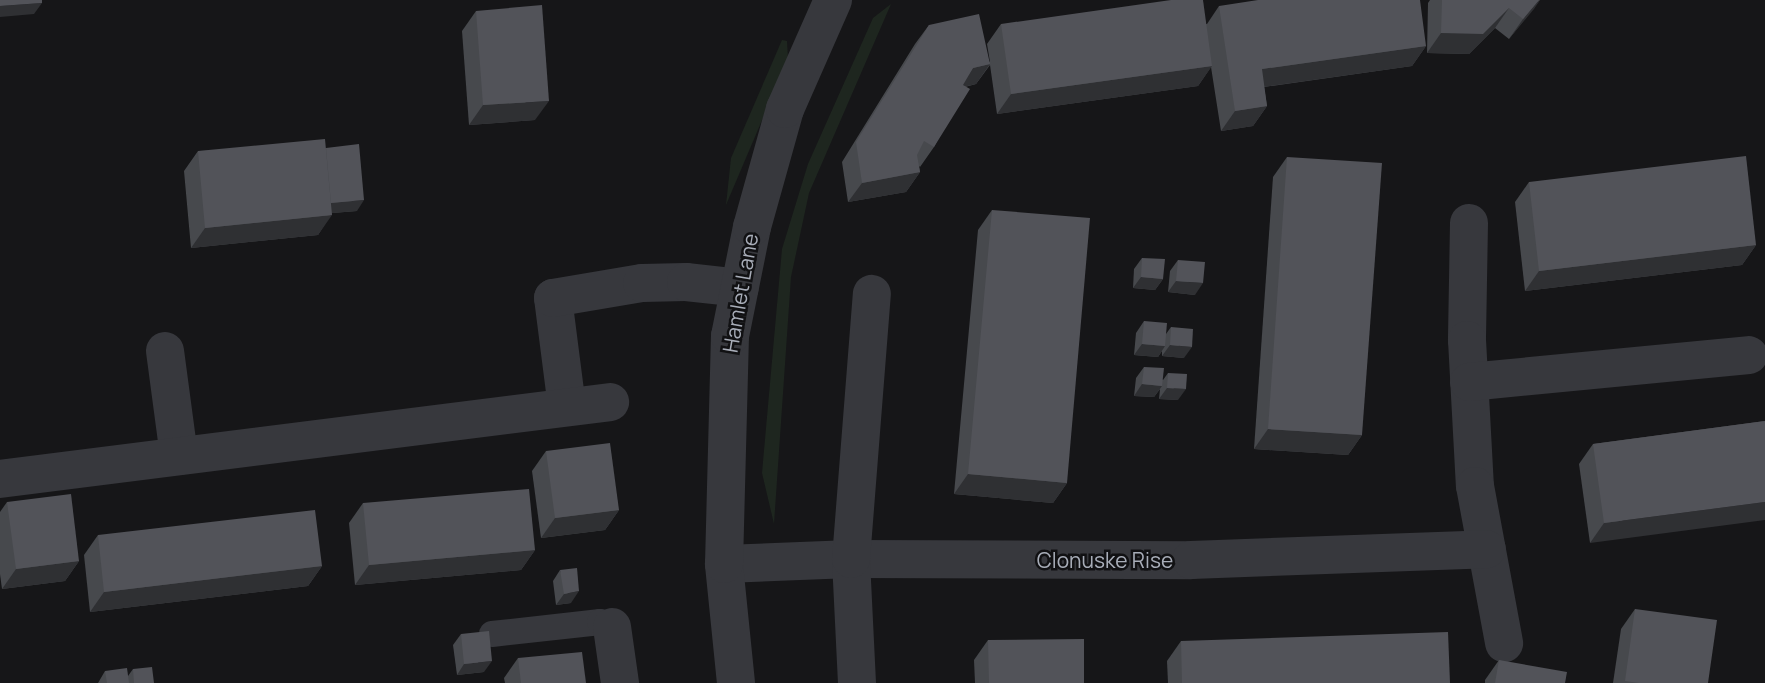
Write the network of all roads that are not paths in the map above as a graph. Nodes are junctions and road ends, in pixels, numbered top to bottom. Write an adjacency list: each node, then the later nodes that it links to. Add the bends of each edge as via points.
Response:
1 (833, 0): 3 (street, Hamlet Lane, via 785,109 751,227)
2 (1469, 223): 7 (street)
3 (740, 288): 9 (street, via 642,283 553,298); 14 (street, Hamlet Lane, via 730,336)
4 (872, 294): 13 (street)
5 (165, 351): 10 (street)
6 (1749, 355): 7 (street)
7 (1469, 382): 12 (street, via 1475,486)
8 (610, 402): 9 (street)
9 (567, 407): 10 (street)
10 (179, 456): 11 (street)
11 (0, 479)
12 (1487, 549): 13 (street, Clonuske Rise, via 1191,560); 17 (street)
13 (852, 559): 14 (street, Clonuske Rise); 20 (street)
14 (724, 564): 19 (street, Hamlet Lane)
15 (612, 626): 16 (lane, via 600,622); 18 (street)
16 (492, 634)
17 (1504, 643)
18 (620, 683)
19 (736, 683)
20 (857, 683)

